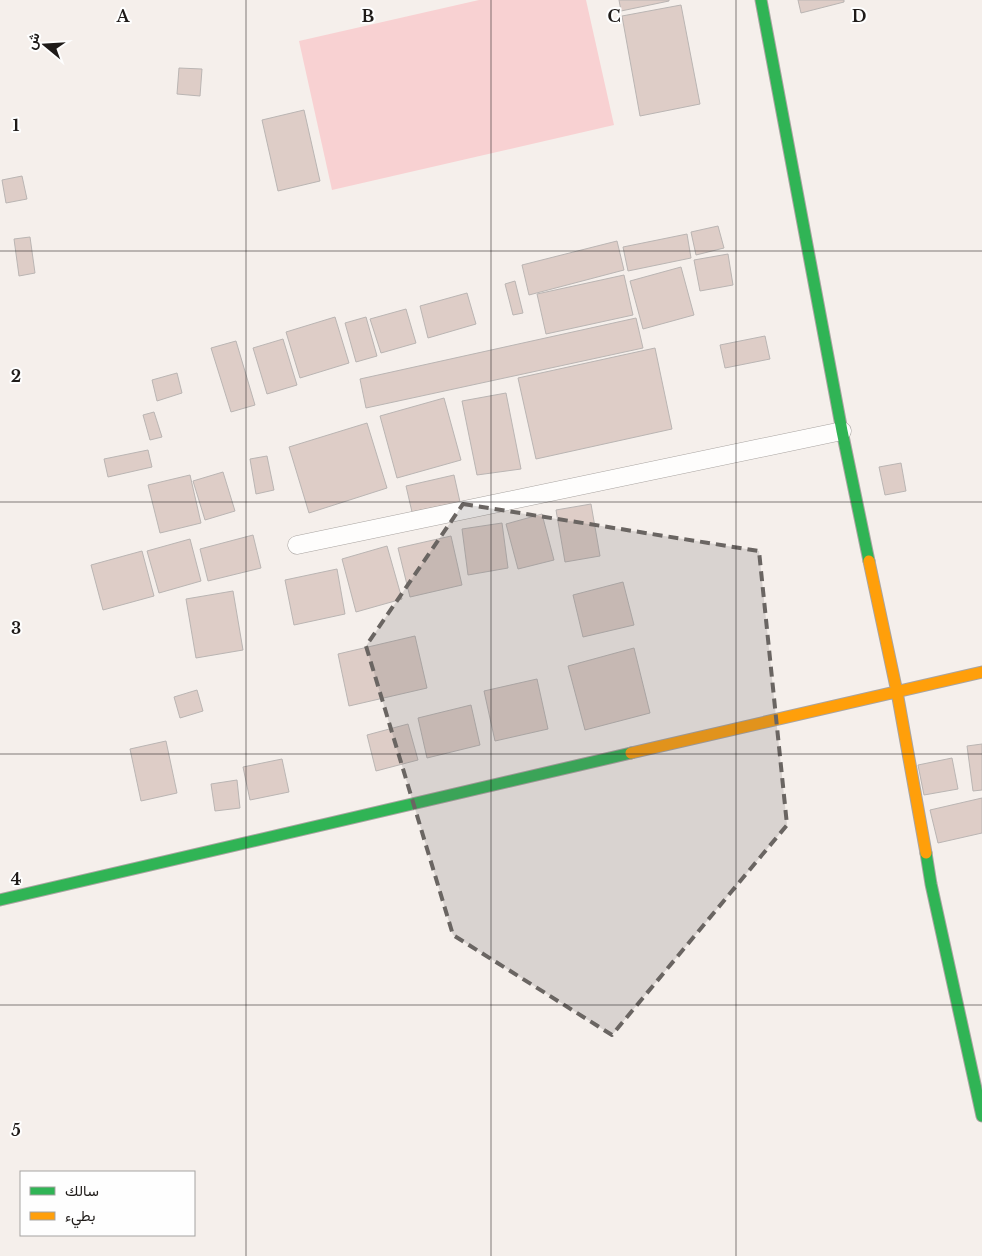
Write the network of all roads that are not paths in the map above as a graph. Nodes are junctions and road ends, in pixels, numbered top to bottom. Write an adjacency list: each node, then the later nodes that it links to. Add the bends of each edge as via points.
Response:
1 (761, 0): 2 (street)
2 (842, 430): 3 (lane); 5 (street)
3 (297, 545)
4 (982, 672): 5 (street)
5 (897, 692): 6 (street); 7 (street, via 931,884)
6 (0, 900)
7 (982, 1116)

